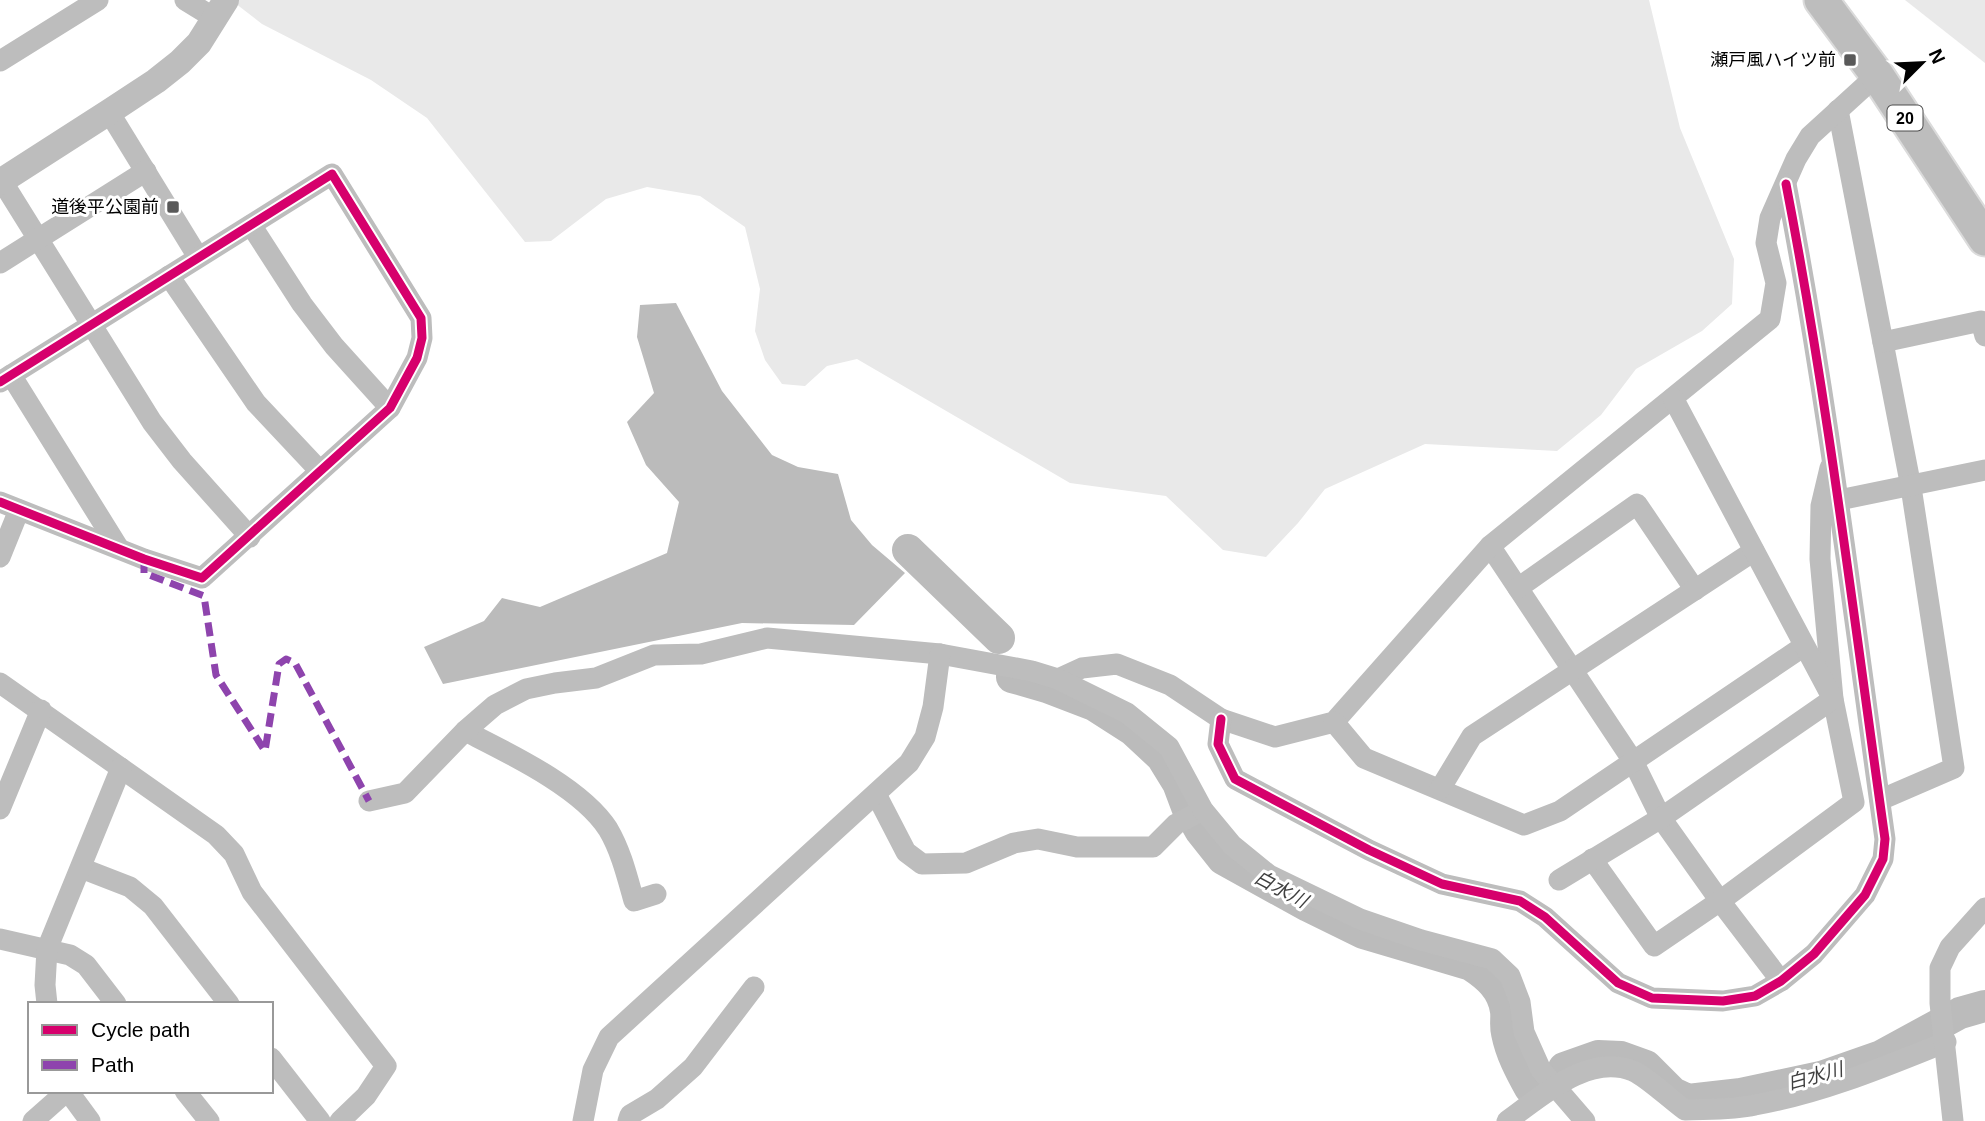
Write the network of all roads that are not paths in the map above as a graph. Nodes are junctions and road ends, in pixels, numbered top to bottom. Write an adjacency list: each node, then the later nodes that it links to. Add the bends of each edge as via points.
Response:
1 (98, 0): 5 (street)
2 (185, 0): 4 (street)
3 (1821, 0): 6 (main road, 20)
4 (221, 10): 8 (street, via 180,62)
5 (0, 61)
6 (1877, 75): 7 (street); 14 (main road, 20)
7 (1838, 110): 11 (street, via 1811,136); 20 (street)
8 (109, 112): 9 (street); 10 (street)
9 (146, 171): 13 (street); 15 (street)
10 (1, 181): 13 (street)
11 (1786, 184): 22 (street, via 1770,218 1766,243 1776,284 1770,319); 24 (street)
12 (251, 225): 15 (street); 23 (street, via 302,304); 23 (street, via 332,174 421,318 416,358)
13 (38, 239): 16 (street); 18 (street)
14 (1985, 239)
15 (198, 257): 17 (street)
16 (0, 263)
17 (169, 276): 18 (street); 25 (street, via 256,403)
18 (91, 323): 21 (street); 30 (street, via 152,422)
19 (1985, 336): 20 (street, via 1982,321)
20 (1883, 342): 27 (street)
21 (5, 379): 32 (street)
22 (1673, 398): 31 (street); 33 (street)
23 (390, 408): 25 (street)
24 (1833, 456): 28 (street); 42 (street, via 1821,506 1819,559)
25 (319, 470): 30 (street)
26 (1985, 470): 27 (street)
27 (1911, 487): 28 (street); 51 (street, via 1954,768)
28 (1839, 500): 51 (street)
29 (10, 506): 32 (street); 34 (street)
30 (250, 537): 32 (street, via 202,578)
31 (1490, 546): 35 (street); 45 (street)
32 (118, 547)
33 (1754, 551): 36 (street); 37 (street)
34 (0, 557)
35 (1518, 588): 36 (street, via 1637,505); 39 (street)
36 (1695, 590): 39 (street)
37 (1804, 646): 42 (street); 47 (street)
38 (940, 654): 40 (street); 46 (street, via 767,638 701,654 654,655 596,678 526,689 495,705); 50 (street, via 925,737 909,763)
39 (1573, 670): 47 (street); 49 (street, via 1472,736)
40 (1058, 679): 44 (street, via 1082,668 1116,664 1170,684); 54 (street, via 1127,713 1169,747)
41 (0, 683): 43 (street)
42 (1833, 699): 55 (street); 60 (street, via 1854,802)
43 (41, 710): 48 (street); 53 (street)
44 (1222, 719): 45 (street, via 1275,737); 64 (street, via 1218,744 1235,779 1442,884 1520,901 1545,917 1618,983 1652,998 1710,1002 1755,996)
45 (1334, 722): 49 (street, via 1364,758)
46 (465, 731): 52 (street, via 405,793); 59 (street, via 537,768 582,801 607,827 634,901)
47 (1633, 761): 49 (street, via 1560,811 1524,825); 55 (street)
48 (121, 768): 57 (street); 80 (street, via 216,835 234,855 252,892 386,1066 366,1096)
49 (1440, 789)
50 (876, 794): 54 (street, via 905,852 922,864 966,863 1014,843 1038,839 1077,847 1153,847 1176,824); 81 (street, via 609,1037 593,1070)
51 (1880, 800): 64 (street, via 1883,859 1865,895 1814,954)
52 (369, 801)
53 (0, 809)
54 (1203, 810): 71 (street, via 1232,845 1269,875 1360,919 1492,959 1510,976 1524,1032 1541,1070)
55 (1661, 818): 56 (street); 60 (street)
56 (1592, 859): 58 (street); 60 (street, via 1654,946)
57 (80, 868): 63 (street); 68 (street, via 130,887 153,906)
58 (1559, 880)
59 (656, 894)
60 (1720, 901): 64 (street)
61 (1985, 908): 69 (street, via 1950,947 1940,968)
62 (0, 939): 63 (street)
63 (47, 949): 66 (street); 67 (street, via 86,965)
64 (1782, 981)
65 (754, 987): 82 (street, via 693,1067)
66 (47, 1002)
67 (114, 1002)
68 (227, 1002)
69 (1946, 1042): 75 (street); 85 (street)
70 (273, 1061): 79 (street)
71 (1555, 1087): 75 (street, via 1608,1065 1634,1071 1685,1110); 83 (street); 84 (street)
72 (66, 1093): 76 (street)
73 (69, 1093): 77 (street)
74 (188, 1093): 78 (street)
75 (1752, 1113)
76 (33, 1121)
77 (90, 1121)
78 (209, 1121)
79 (320, 1121)
80 (340, 1121)
81 (583, 1121)
82 (628, 1121)
83 (1507, 1121)
84 (1585, 1121)
85 (1953, 1121)

